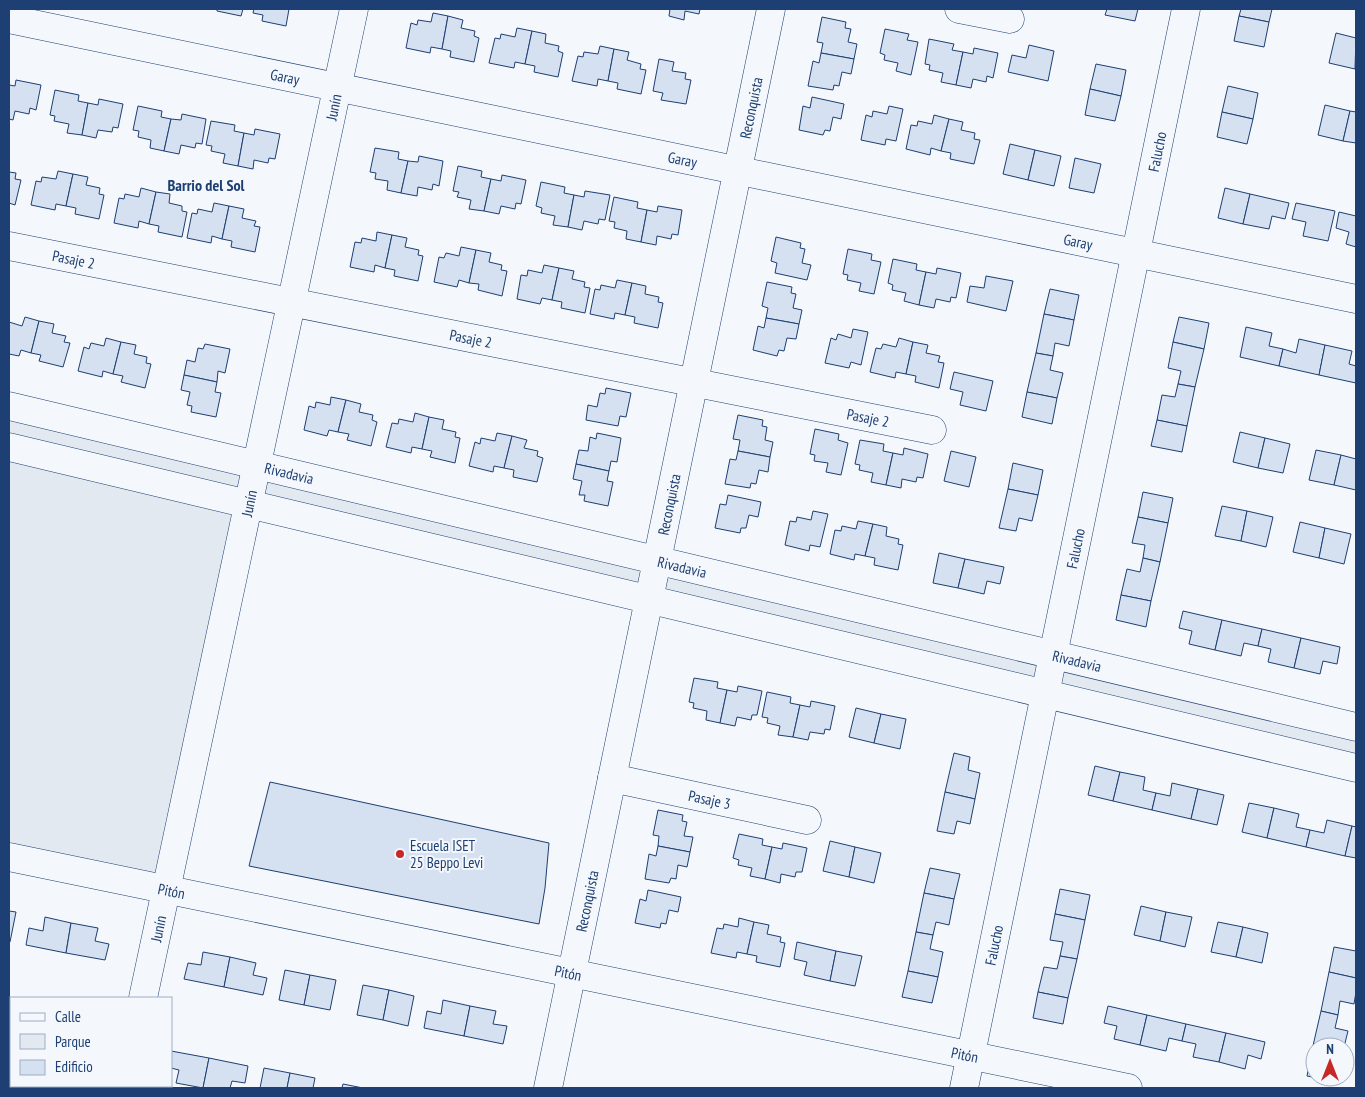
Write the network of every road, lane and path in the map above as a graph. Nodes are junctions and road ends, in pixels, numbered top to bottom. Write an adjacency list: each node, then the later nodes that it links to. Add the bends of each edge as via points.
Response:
1 (354, 9): 7 (street, Junín)
2 (770, 9): 8 (street, Reconquista)
3 (959, 9): 5 (street)
4 (1186, 9): 10 (street, Falucho)
5 (1010, 19)
6 (9, 20): 7 (street, Garay)
7 (337, 88): 8 (street, Garay); 12 (street, Junín)
8 (737, 171): 10 (street, Garay); 13 (street, Reconquista)
9 (9, 246): 12 (street, Pasaje 2)
10 (1136, 254): 11 (street, Garay); 21 (street, Falucho)
11 (1356, 299)
12 (292, 302): 13 (street, Pasaje 2); 17 (street, Junín)
13 (694, 382): 15 (street, Pasaje 2); 19 (street, Reconquista)
14 (9, 406): 17 (street, Rivadavia)
15 (932, 430)
16 (9, 447): 18 (street)
17 (257, 466): 18 (street, Junín); 19 (street, Rivadavia)
18 (249, 504): 20 (street); 28 (street, Junín)
19 (657, 561): 20 (street, Reconquista); 21 (street, Rivadavia)
20 (649, 599): 22 (street); 25 (street, Reconquista)
21 (1053, 655): 22 (street, Falucho); 23 (street, Rivadavia)
22 (1046, 694): 24 (street); 31 (street, Falucho)
23 (1356, 728)
24 (1356, 768)
25 (612, 778): 26 (street, Pasaje 3); 29 (street, Reconquista)
26 (807, 820)
27 (9, 857): 28 (street, Pitón)
28 (167, 889): 29 (street, Pitón); 30 (street, Junín)
29 (572, 973): 31 (street, Pitón); 32 (street, Reconquista)
30 (143, 997)
31 (971, 1056): 33 (street, Falucho); 34 (street, Pitón)
32 (548, 1088)
33 (964, 1088)
34 (1128, 1088)

